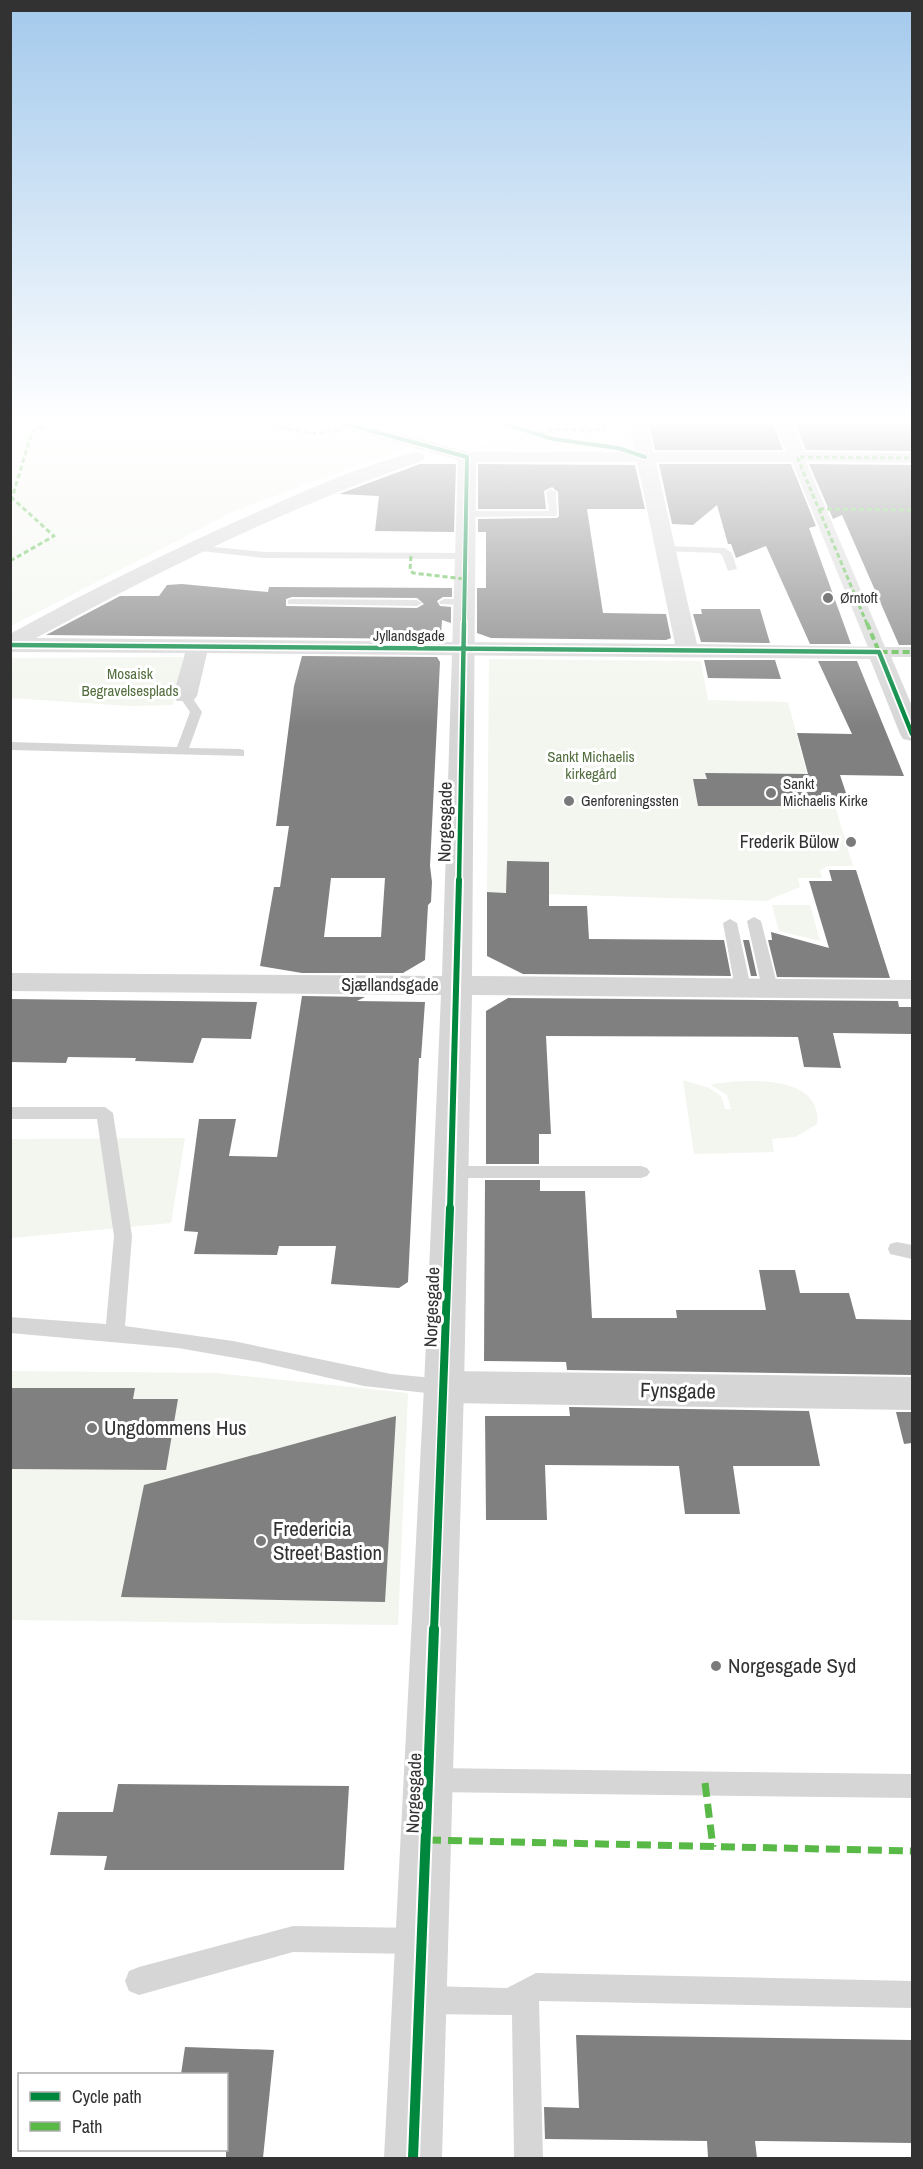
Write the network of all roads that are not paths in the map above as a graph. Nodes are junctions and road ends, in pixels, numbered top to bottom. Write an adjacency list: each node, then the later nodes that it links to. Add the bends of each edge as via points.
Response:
1 (248, 524): 5 (street)
2 (467, 524): 7 (street, Norgesgade)
3 (660, 524): 6 (street)
4 (825, 524): 15 (street)
5 (195, 548): 7 (lane, via 264,555); 11 (street, via 47,622)
6 (665, 549): 8 (lane, via 721,550 727,553); 14 (street)
7 (466, 556): 13 (street, Norgesgade, via 454,602)
8 (732, 569)
9 (292, 602): 10 (lane)
10 (417, 603)
11 (10, 645): 12 (street, Jyllandsgade)
12 (198, 646): 13 (street, Jyllandsgade); 17 (street)
13 (464, 648): 14 (street, Jyllandsgade); 25 (street, Norgesgade)
14 (687, 650): 15 (street, Jyllandsgade)
15 (879, 652): 16 (street, Jyllandsgade); 18 (street)
16 (912, 652)
17 (185, 696): 20 (lane, via 196,712)
18 (912, 734)
19 (10, 746): 20 (lane)
20 (182, 751): 21 (lane)
21 (240, 753)
22 (754, 921): 26 (lane)
23 (730, 923): 26 (lane)
24 (10, 982): 25 (street, Sjællandsgade)
25 (456, 986): 26 (street, Sjællandsgade); 29 (street, Norgesgade)
26 (757, 988): 27 (street, Sjællandsgade)
27 (912, 989)
28 (10, 1113): 32 (lane, via 105,1113 123,1236)
29 (451, 1172): 30 (lane); 33 (street, Norgesgade)
30 (641, 1172)
31 (10, 1325): 32 (lane)
32 (115, 1333): 33 (lane, via 234,1349 406,1387)
33 (444, 1388): 34 (street, Fynsgade); 35 (street, Norgesgade)
34 (912, 1394)
35 (429, 1780): 36 (lane); 37 (street, Norgesgade)
36 (912, 1786)
37 (423, 1941): 38 (lane, via 293,1939); 41 (street, Norgesgade)
38 (139, 1981)
39 (525, 1993): 40 (lane, via 536,1987); 41 (lane, via 509,2002); 43 (lane)
40 (912, 1995)
41 (420, 2000): 42 (street, Norgesgade)
42 (413, 2158)
43 (528, 2158)

